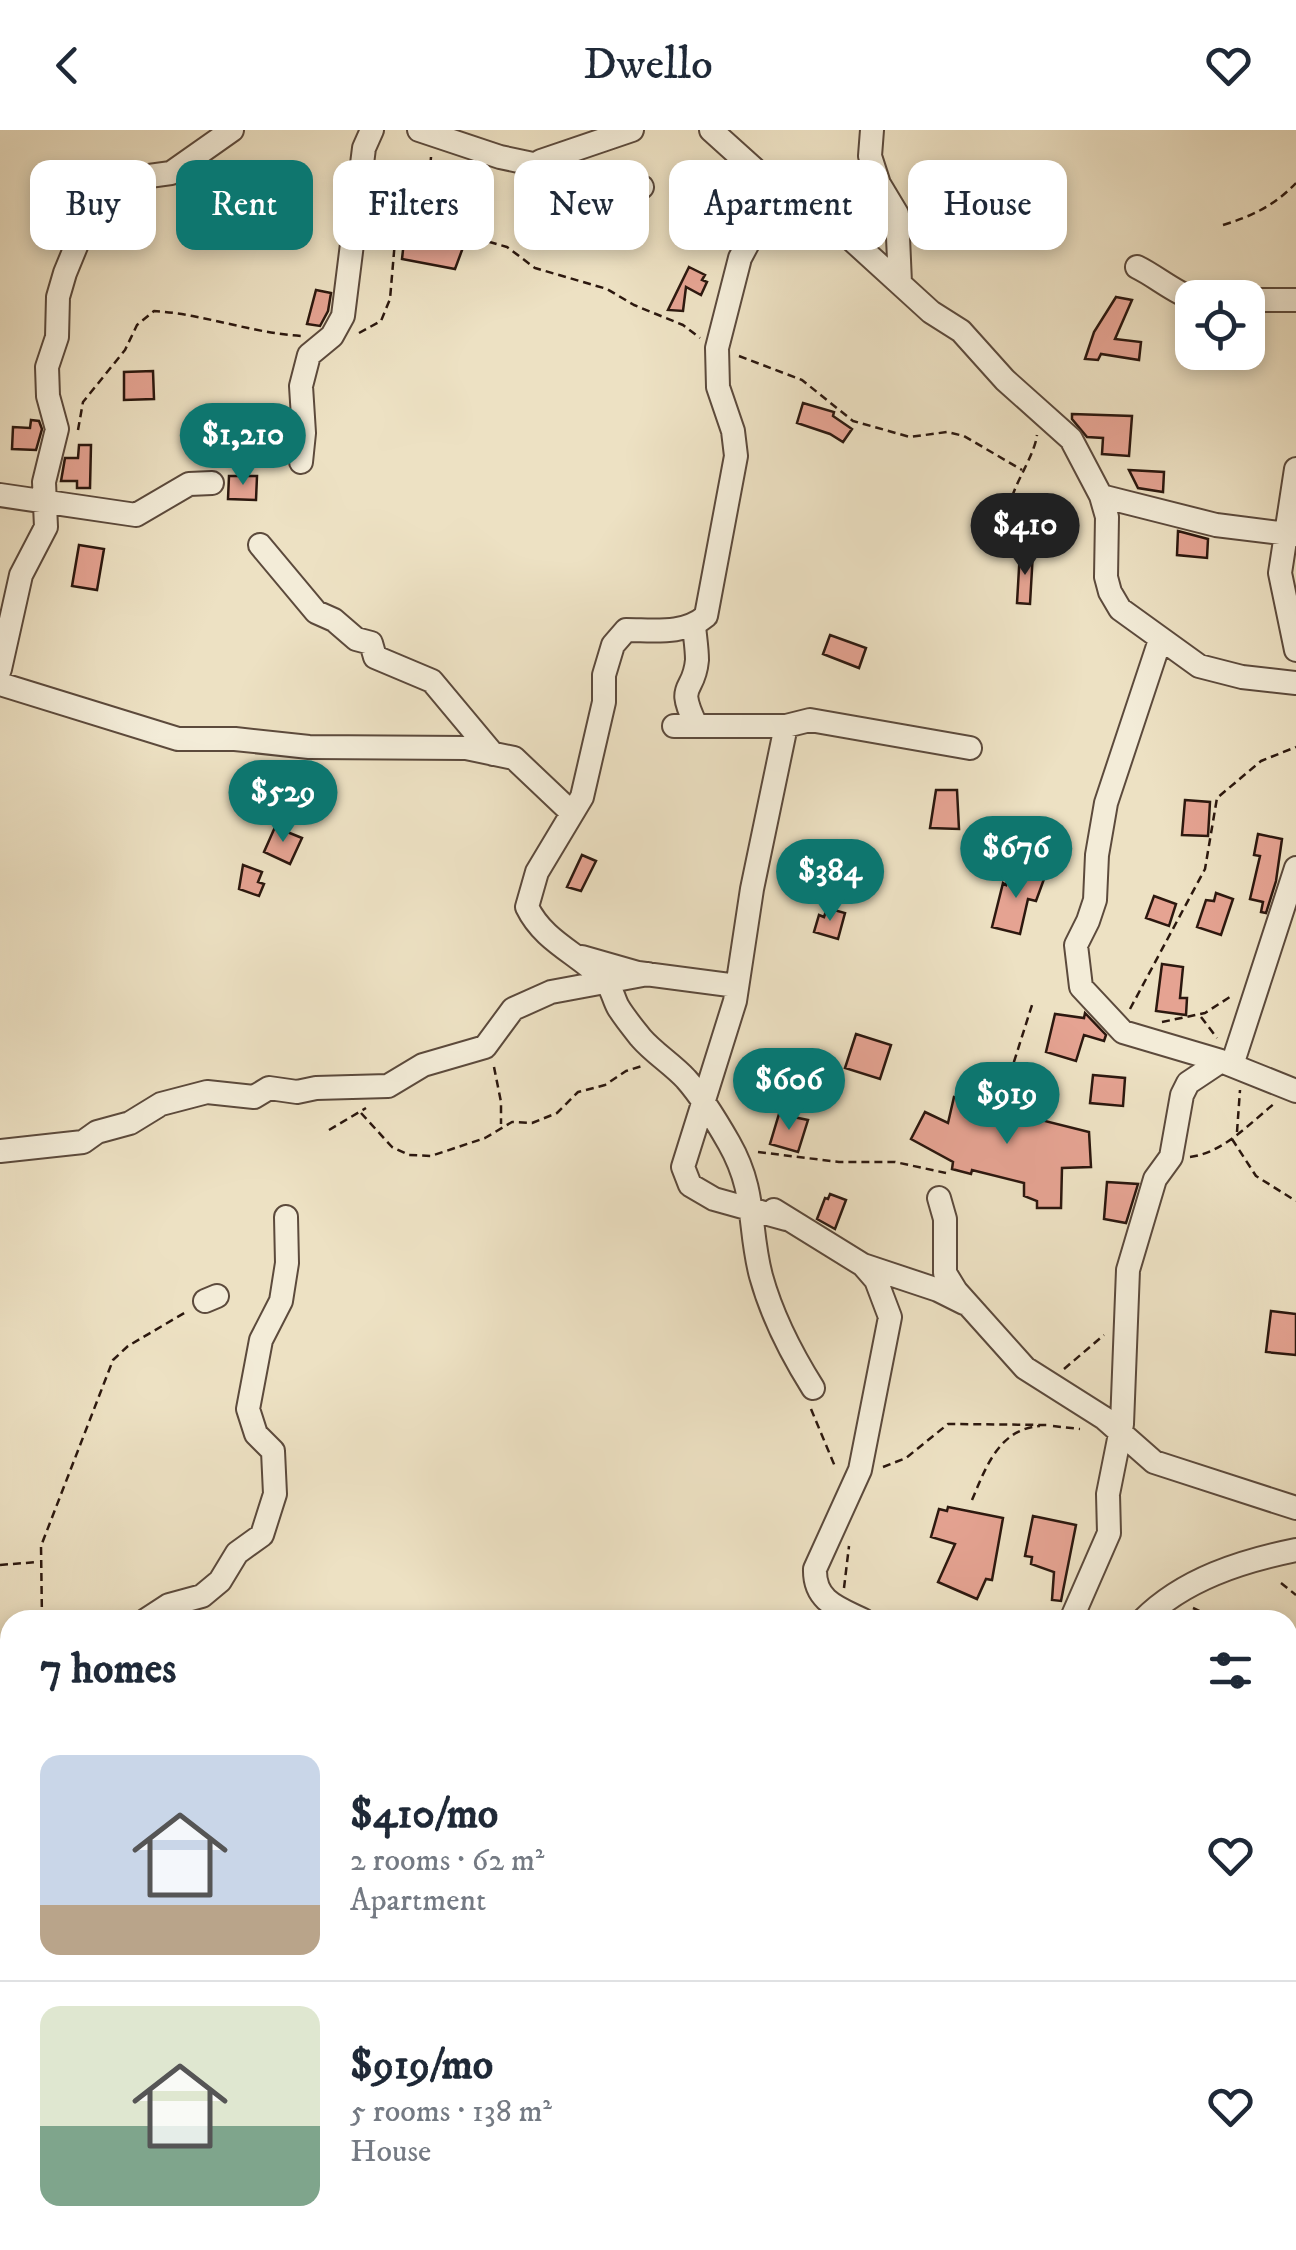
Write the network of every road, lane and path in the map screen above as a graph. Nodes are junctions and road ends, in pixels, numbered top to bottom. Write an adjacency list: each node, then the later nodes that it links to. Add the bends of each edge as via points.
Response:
1 (232, 130): 27 (street, via 171,173 98,183 58,296 46,380)
2 (372, 130): 24 (street, via 364,148 346,301)
3 (632, 130): 11 (street)
4 (711, 130): 12 (street)
5 (872, 130): 20 (street, via 870,156 896,214)
6 (426, 133): 7 (street); 8 (path)
7 (478, 150): 9 (path); 10 (street)
8 (428, 160)
9 (466, 160)
10 (521, 160)
11 (544, 160)
12 (746, 160)
13 (1296, 183): 14 (path, via 1275,204)
14 (1223, 225)
15 (494, 243): 25 (path, via 535,268 622,296)
16 (394, 250): 24 (path, via 381,321)
17 (745, 250): 25 (street)
18 (863, 250): 20 (street)
19 (1136, 266): 21 (street)
20 (900, 283): 26 (street)
21 (1175, 289)
22 (1265, 300): 23 (street)
23 (1296, 300)
24 (332, 336): 27 (path, via 272,334 154,311 83,402 74,439); 28 (street, via 310,355 301,386)
25 (717, 348): 30 (path, via 802,380 852,420 910,437 964,436); 38 (street, via 718,387 736,456 706,616)
26 (1045, 413): 30 (path); 33 (street, via 1070,439)
27 (55, 441): 34 (street)
28 (301, 462)
29 (1296, 469): 35 (street)
30 (1022, 470): 37 (path)
31 (212, 483): 34 (street, via 189,484 136,514)
32 (0, 496): 34 (street)
33 (1100, 496): 35 (street); 39 (street, via 1109,532 1110,592 1120,609)
34 (45, 502): 41 (street, via 46,527 21,576)
35 (1291, 535): 40 (street, via 1280,574)
36 (260, 545): 47 (street, via 316,612 372,642 376,657 432,681)
37 (1002, 546)
38 (694, 626): 44 (street, via 697,664 684,692 685,726); 48 (street, via 626,630 613,644 582,797)
39 (1160, 640): 42 (street, via 1200,666); 57 (street, via 1106,803 1094,900 1076,945 1081,988)
40 (1296, 650)
41 (0, 669)
42 (1296, 683)
43 (0, 684): 47 (street, via 178,738)
44 (786, 726): 46 (street, via 810,720); 54 (street)
45 (1296, 747): 57 (path, via 1262,761 1217,798 1205,869)
46 (970, 748)
47 (493, 754): 48 (street, via 514,758)
48 (572, 813): 50 (street, via 537,872 527,907 536,926)
49 (1296, 868): 52 (street)
50 (574, 954): 51 (street); 53 (street)
51 (648, 974): 53 (street); 54 (street)
52 (1260, 980): 56 (path); 60 (street)
53 (608, 984): 58 (street, via 550,992 514,1009); 59 (street, via 643,1040)
54 (737, 986): 63 (street)
55 (1032, 1005): 64 (path, via 1006,1087)
56 (1200, 1015): 57 (path); 60 (path)
57 (1128, 1032): 60 (street)
58 (494, 1037): 61 (street, via 472,1053 435,1060); 66 (path)
59 (665, 1058): 63 (street); 66 (path, via 578,1092 557,1113)
60 (1229, 1059): 62 (street); 68 (path); 72 (street, via 1188,1083)
61 (388, 1086): 65 (path); 71 (street, via 270,1088 254,1097 208,1092 161,1104 83,1142)
62 (1294, 1090): 68 (path)
63 (704, 1105): 70 (street); 75 (street, via 683,1167 690,1185 714,1198)
64 (1007, 1112)
65 (361, 1113): 66 (path, via 392,1147 409,1155 460,1148); 67 (path)
66 (501, 1125)
67 (329, 1130)
68 (1237, 1134): 69 (path)
69 (1231, 1138): 72 (path, via 1198,1156); 76 (path, via 1256,1176)
70 (732, 1149): 73 (path); 75 (street)
71 (0, 1151)
72 (1171, 1157): 80 (street, via 1155,1179 1128,1270)
73 (946, 1172)
74 (939, 1198): 81 (street, via 945,1273)
75 (750, 1199): 78 (street); 83 (street, via 768,1299)
76 (1296, 1201)
77 (286, 1217): 97 (street, via 281,1301 261,1340 248,1409 256,1434 272,1451 275,1494 262,1535 237,1553 202,1596)
78 (862, 1264): 81 (street); 87 (street, via 890,1317)
79 (211, 1299): 91 (path, via 116,1355)
80 (1128, 1305): 82 (path, via 1112,1330); 86 (street)
81 (969, 1306): 82 (street, via 1024,1368)
82 (1049, 1384): 86 (street)
83 (813, 1388)
84 (1051, 1425): 85 (path); 87 (path, via 948,1424 891,1466); 88 (path, via 1008,1437)
85 (1084, 1429)
86 (1121, 1432): 89 (street, via 1154,1462); 99 (street, via 1108,1494 1109,1534)
87 (860, 1470): 98 (street, via 815,1570 825,1599)
88 (972, 1500)
89 (1296, 1508)
90 (1296, 1550): 95 (street, via 1233,1565)
91 (39, 1562): 92 (path); 96 (path)
92 (0, 1565)
93 (1281, 1583): 94 (path)
94 (1296, 1596)
95 (1175, 1597): 100 (street); 101 (path)
96 (41, 1610)
97 (161, 1610)
98 (845, 1610)
99 (1075, 1610)
100 (1157, 1610)
101 (1195, 1610)

